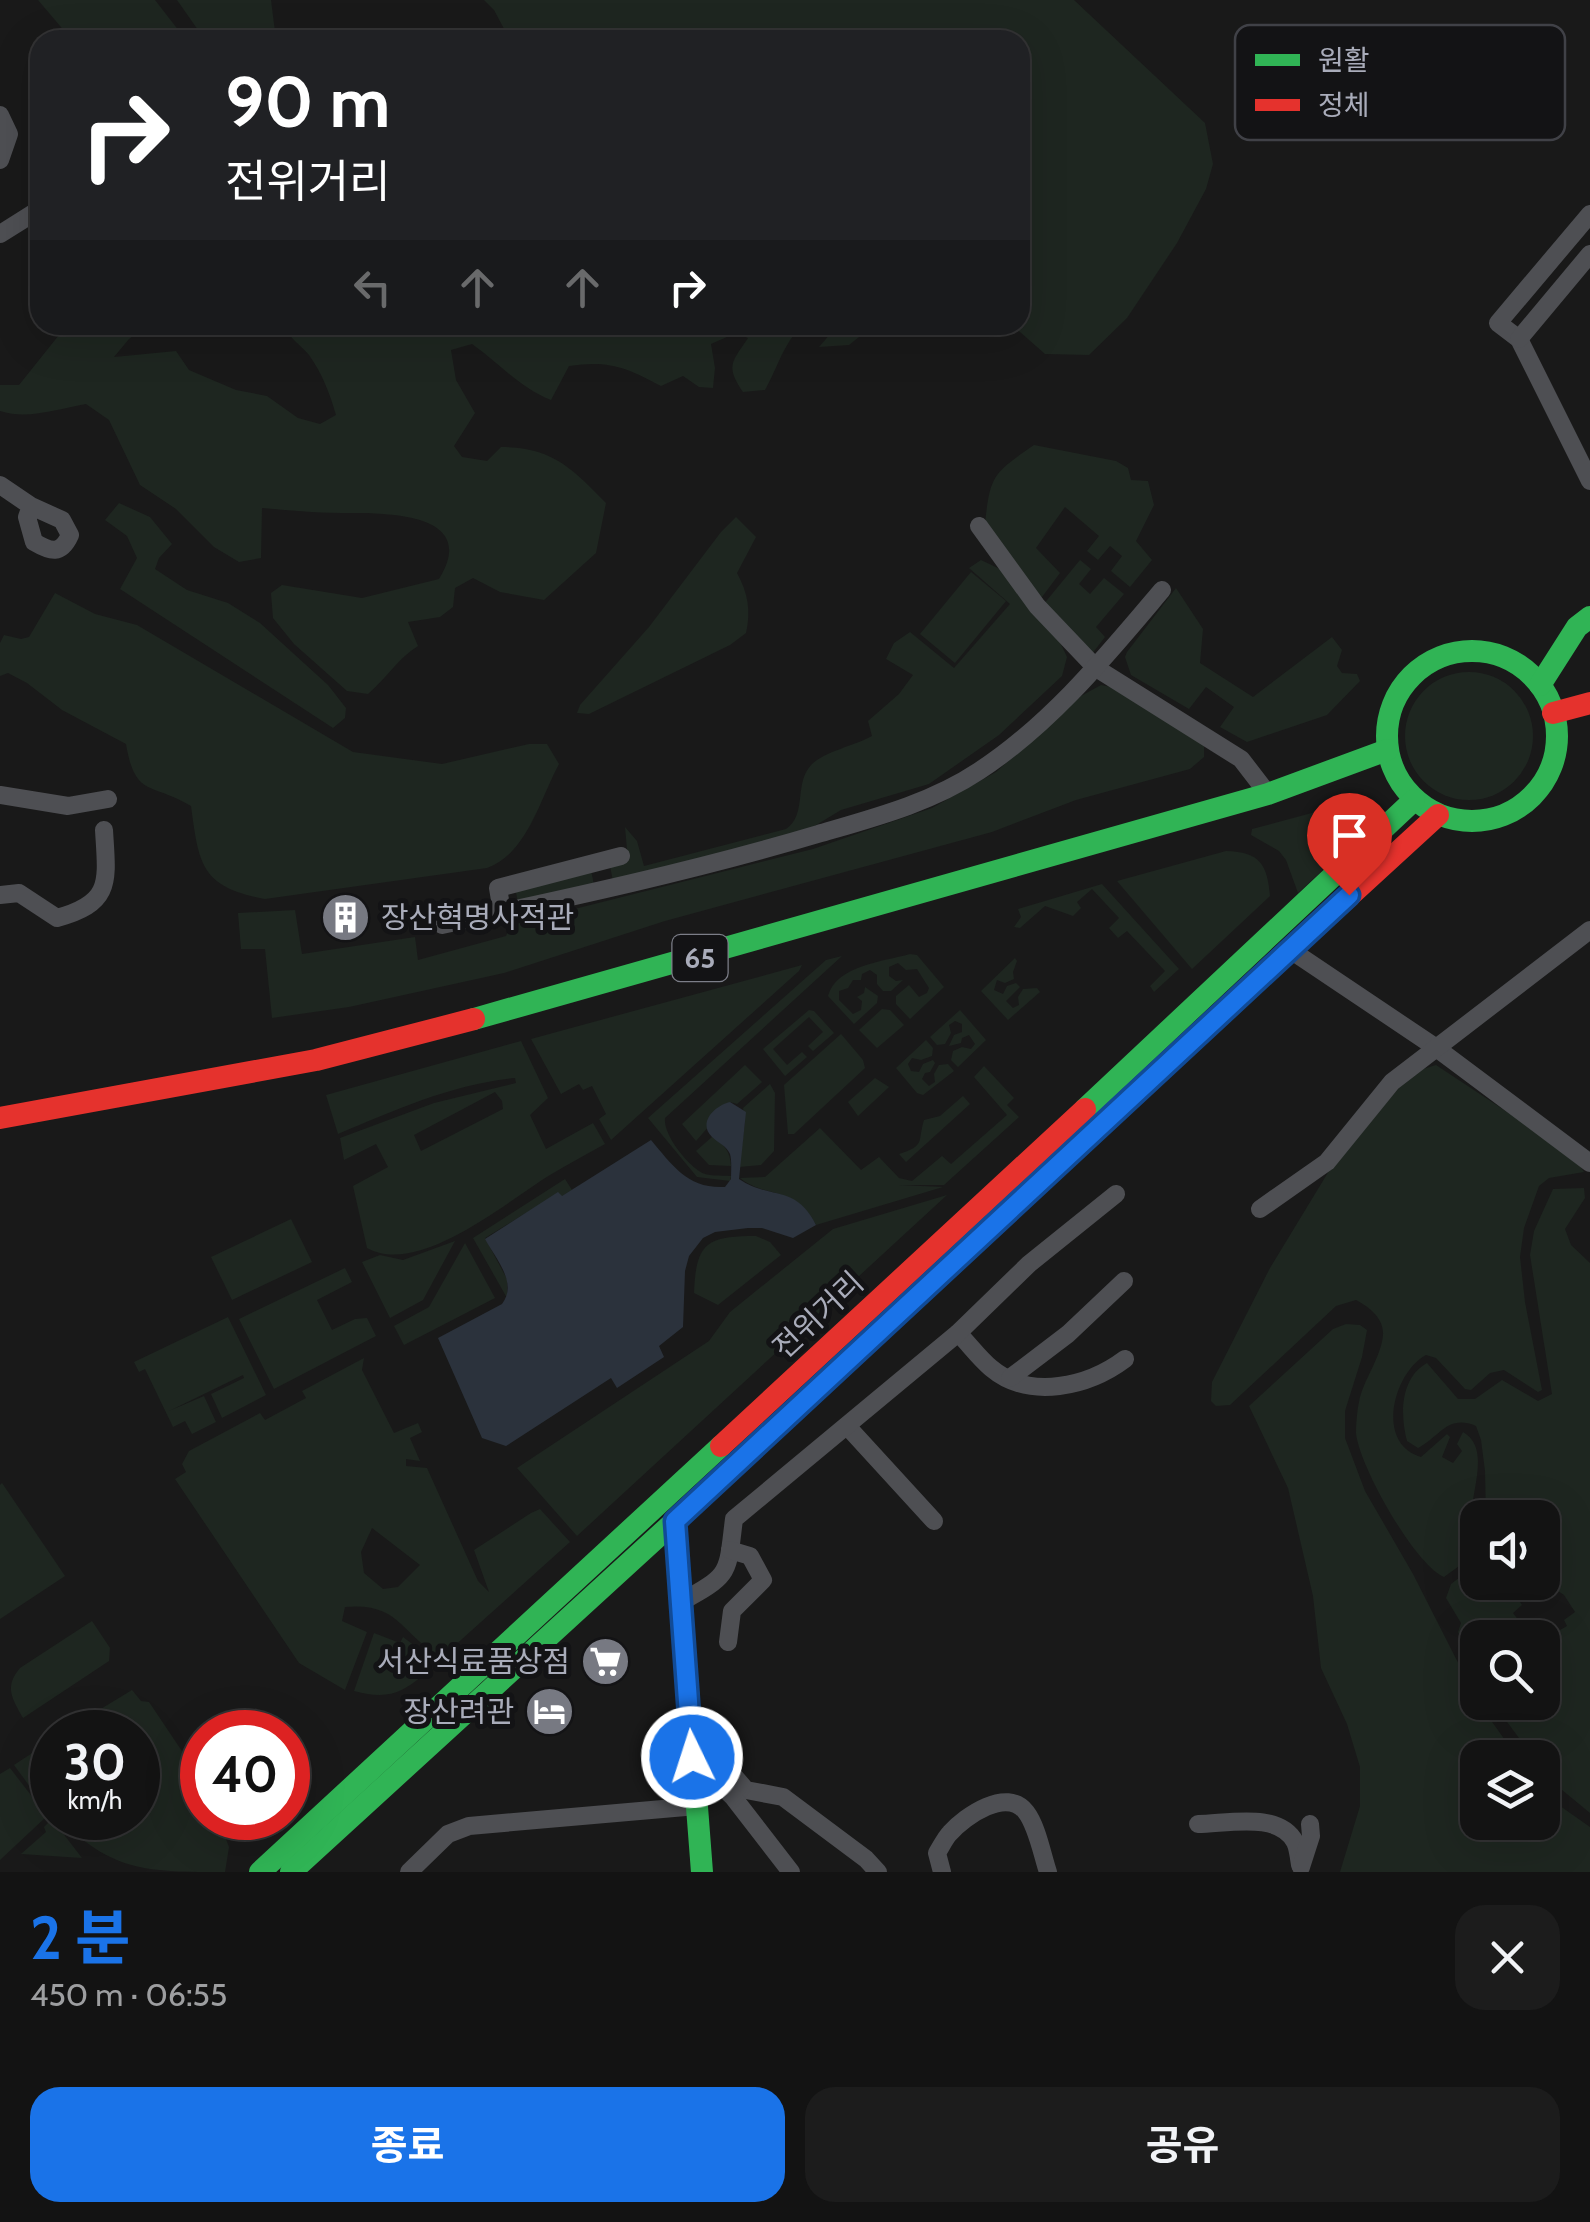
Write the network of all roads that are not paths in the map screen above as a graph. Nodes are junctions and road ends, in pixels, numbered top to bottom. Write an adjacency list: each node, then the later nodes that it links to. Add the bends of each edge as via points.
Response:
1 (0, 115): 2 (street, via 9,134)
2 (0, 160)
3 (30, 214): 5 (street)
4 (1590, 214): 7 (street, via 1498,322)
5 (0, 234)
6 (1590, 254): 7 (street)
7 (1520, 339): 8 (street)
8 (1590, 482)
9 (0, 485): 10 (street)
10 (32, 506)
11 (979, 526): 14 (street, via 1037,606)
12 (1162, 590): 14 (street)
13 (1590, 617): 15 (main road)
14 (1096, 668): 19 (street, via 1240,759); 27 (street, via 1048,716 941,794 752,854)
15 (1540, 685): 17 (main road); 18 (main road, via 1494,654 1466,650 1438,657 1396,694)
16 (1590, 703): 17 (main road)
17 (1554, 713): 23 (main road, via 1556,750 1533,796 1488,820)
18 (1387, 750): 19 (main road, 65); 22 (main road)
19 (1268, 794): 32 (main road, 65, via 372,1046)
20 (0, 795): 21 (street, via 68,806)
21 (108, 798)
22 (1414, 800): 23 (main road); 52 (main road, 전위거리)
23 (1438, 815): 30 (main road, 전위거리)
24 (104, 830): 26 (street, via 107,882 86,910 57,918 19,893)
25 (621, 856): 27 (street, via 498,888)
26 (0, 895)
27 (502, 912): 28 (street)
28 (442, 925)
29 (1590, 930): 31 (street)
30 (1290, 948): 31 (street); 41 (main road, 전위거리)
31 (1435, 1047): 33 (street); 35 (street, via 1392,1082 1327,1162)
32 (0, 1118)
33 (1590, 1163)
34 (1116, 1194): 37 (street)
35 (1260, 1209)
36 (1124, 1280): 39 (street)
37 (958, 1333): 39 (street, via 993,1370); 40 (street)
38 (1125, 1359): 39 (street, via 1062,1387)
39 (1010, 1378)
40 (847, 1426): 42 (street); 43 (street, via 734,1519)
41 (675, 1521): 44 (main road); 53 (main road, 전위거리)
42 (934, 1521)
43 (730, 1550): 44 (street, via 727,1569); 45 (street, via 750,1556 764,1580 732,1611)
44 (681, 1602): 46 (main road)
45 (728, 1642)
46 (689, 1725): 47 (main road); 57 (street, via 746,1790 783,1797)
47 (692, 1757): 48 (main road); 56 (street, via 733,1797)
48 (697, 1806): 54 (street, via 469,1826 448,1834); 55 (main road)
49 (1198, 1824): 51 (street, via 1270,1823 1295,1842)
50 (1310, 1824): 51 (street)
51 (1301, 1868)
52 (260, 1872)
53 (291, 1872)
54 (409, 1872)
55 (702, 1872)
56 (790, 1872)
57 (878, 1872)
58 (942, 1872): 59 (street, via 938,1854 948,1834 1002,1801 1027,1812)
59 (1048, 1872)

